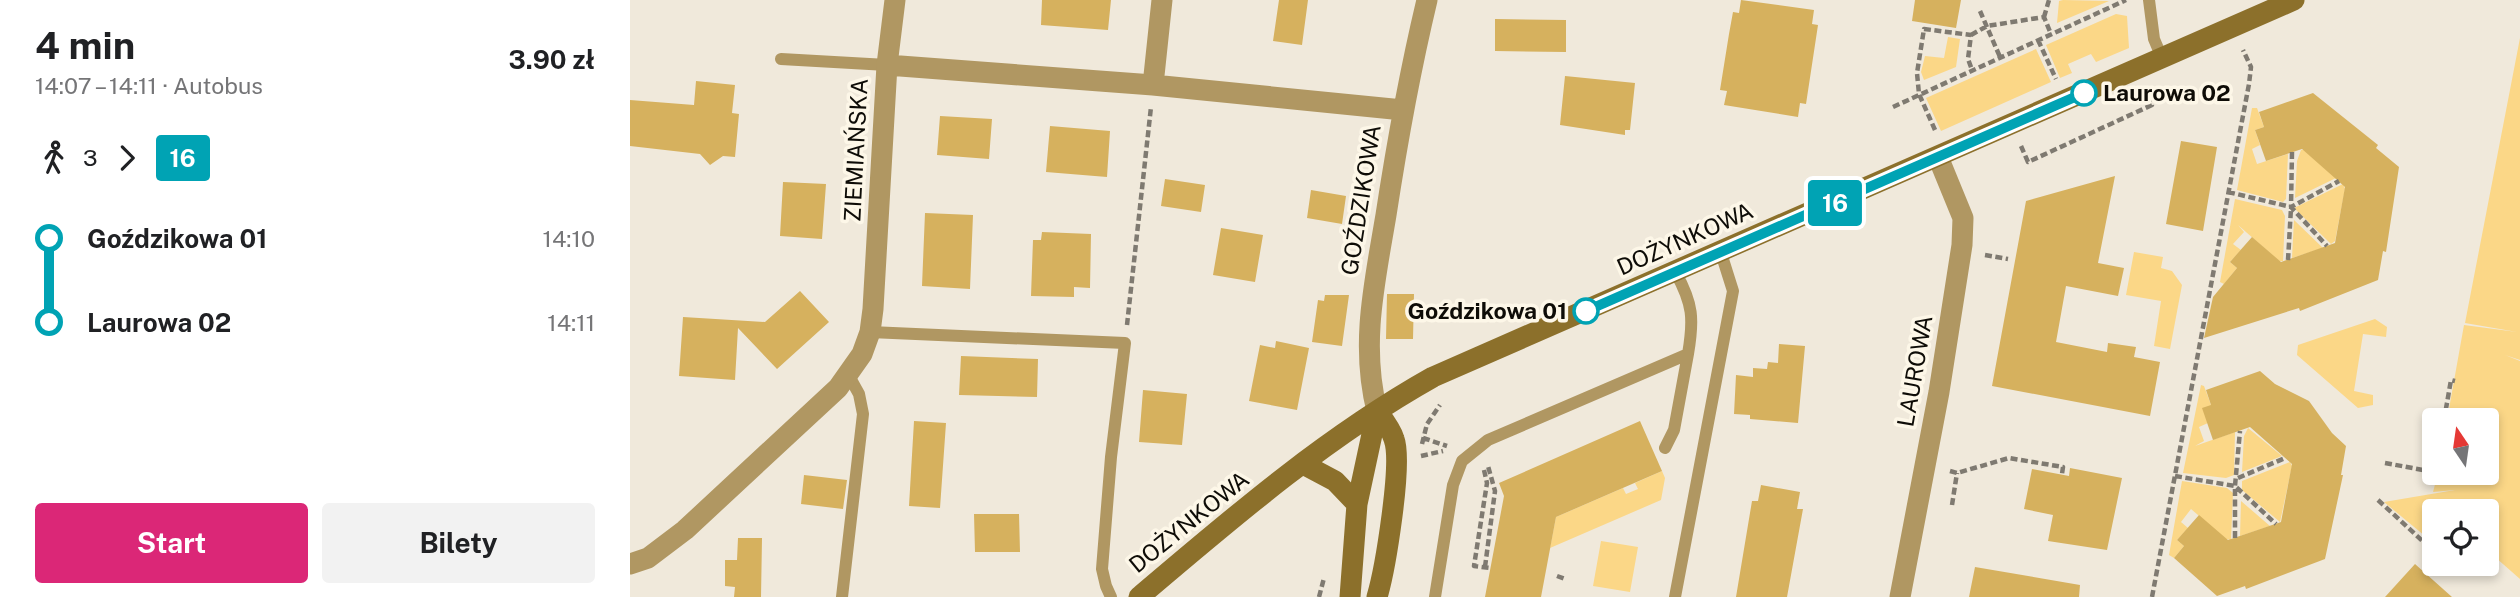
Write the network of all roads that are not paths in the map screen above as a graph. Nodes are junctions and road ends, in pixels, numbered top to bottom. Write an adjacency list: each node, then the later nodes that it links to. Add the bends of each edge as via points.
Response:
1 (895, 0): 8 (street)
2 (1162, 0): 9 (street)
3 (1426, 0): 10 (street, GOŹDZIKOWA)
4 (2149, 0): 6 (lane, via 2154,39)
5 (2294, 0): 6 (street, DOŻYNKOWA)
6 (2162, 58): 11 (street, DOŻYNKOWA)
7 (781, 59): 8 (lane)
8 (887, 65): 9 (street, ZIEMIAŃSKA); 14 (street, ZIEMIAŃSKA)
9 (1153, 85): 10 (street, ZIEMIAŃSKA)
10 (1403, 110): 17 (street, GOŹDZIKOWA, via 1370,309 1368,351)
11 (1938, 147): 12 (street, DOŻYNKOWA); 29 (street, LAUROWA, via 1963,218 1962,245)
12 (1721, 253): 13 (street, DOŻYNKOWA); 28 (lane, via 1733,290)
13 (1676, 273): 15 (lane, via 1692,313); 17 (street, DOŻYNKOWA, via 1446,371)
14 (870, 332): 16 (street, ZIEMIAŃSKA); 23 (lane, via 1125,343 1102,569)
15 (1688, 354): 18 (lane, via 1674,430); 27 (lane, via 1488,440 1462,461 1452,485)
16 (849, 376): 21 (street, ZIEMIAŃSKA, via 685,530 648,558); 22 (lane, via 863,414)
17 (1377, 411): 19 (street, DOŻYNKOWA); 20 (street); 26 (street, via 1395,440 1397,462)
18 (1665, 448)
19 (1303, 464): 20 (street, via 1335,481); 24 (street, DOŻYNKOWA)
20 (1357, 504): 25 (street)
21 (630, 564)
22 (842, 597)
23 (1111, 597)
24 (1139, 597)
25 (1350, 597)
26 (1377, 597)
27 (1434, 597)
28 (1675, 597)
29 (1900, 597)

